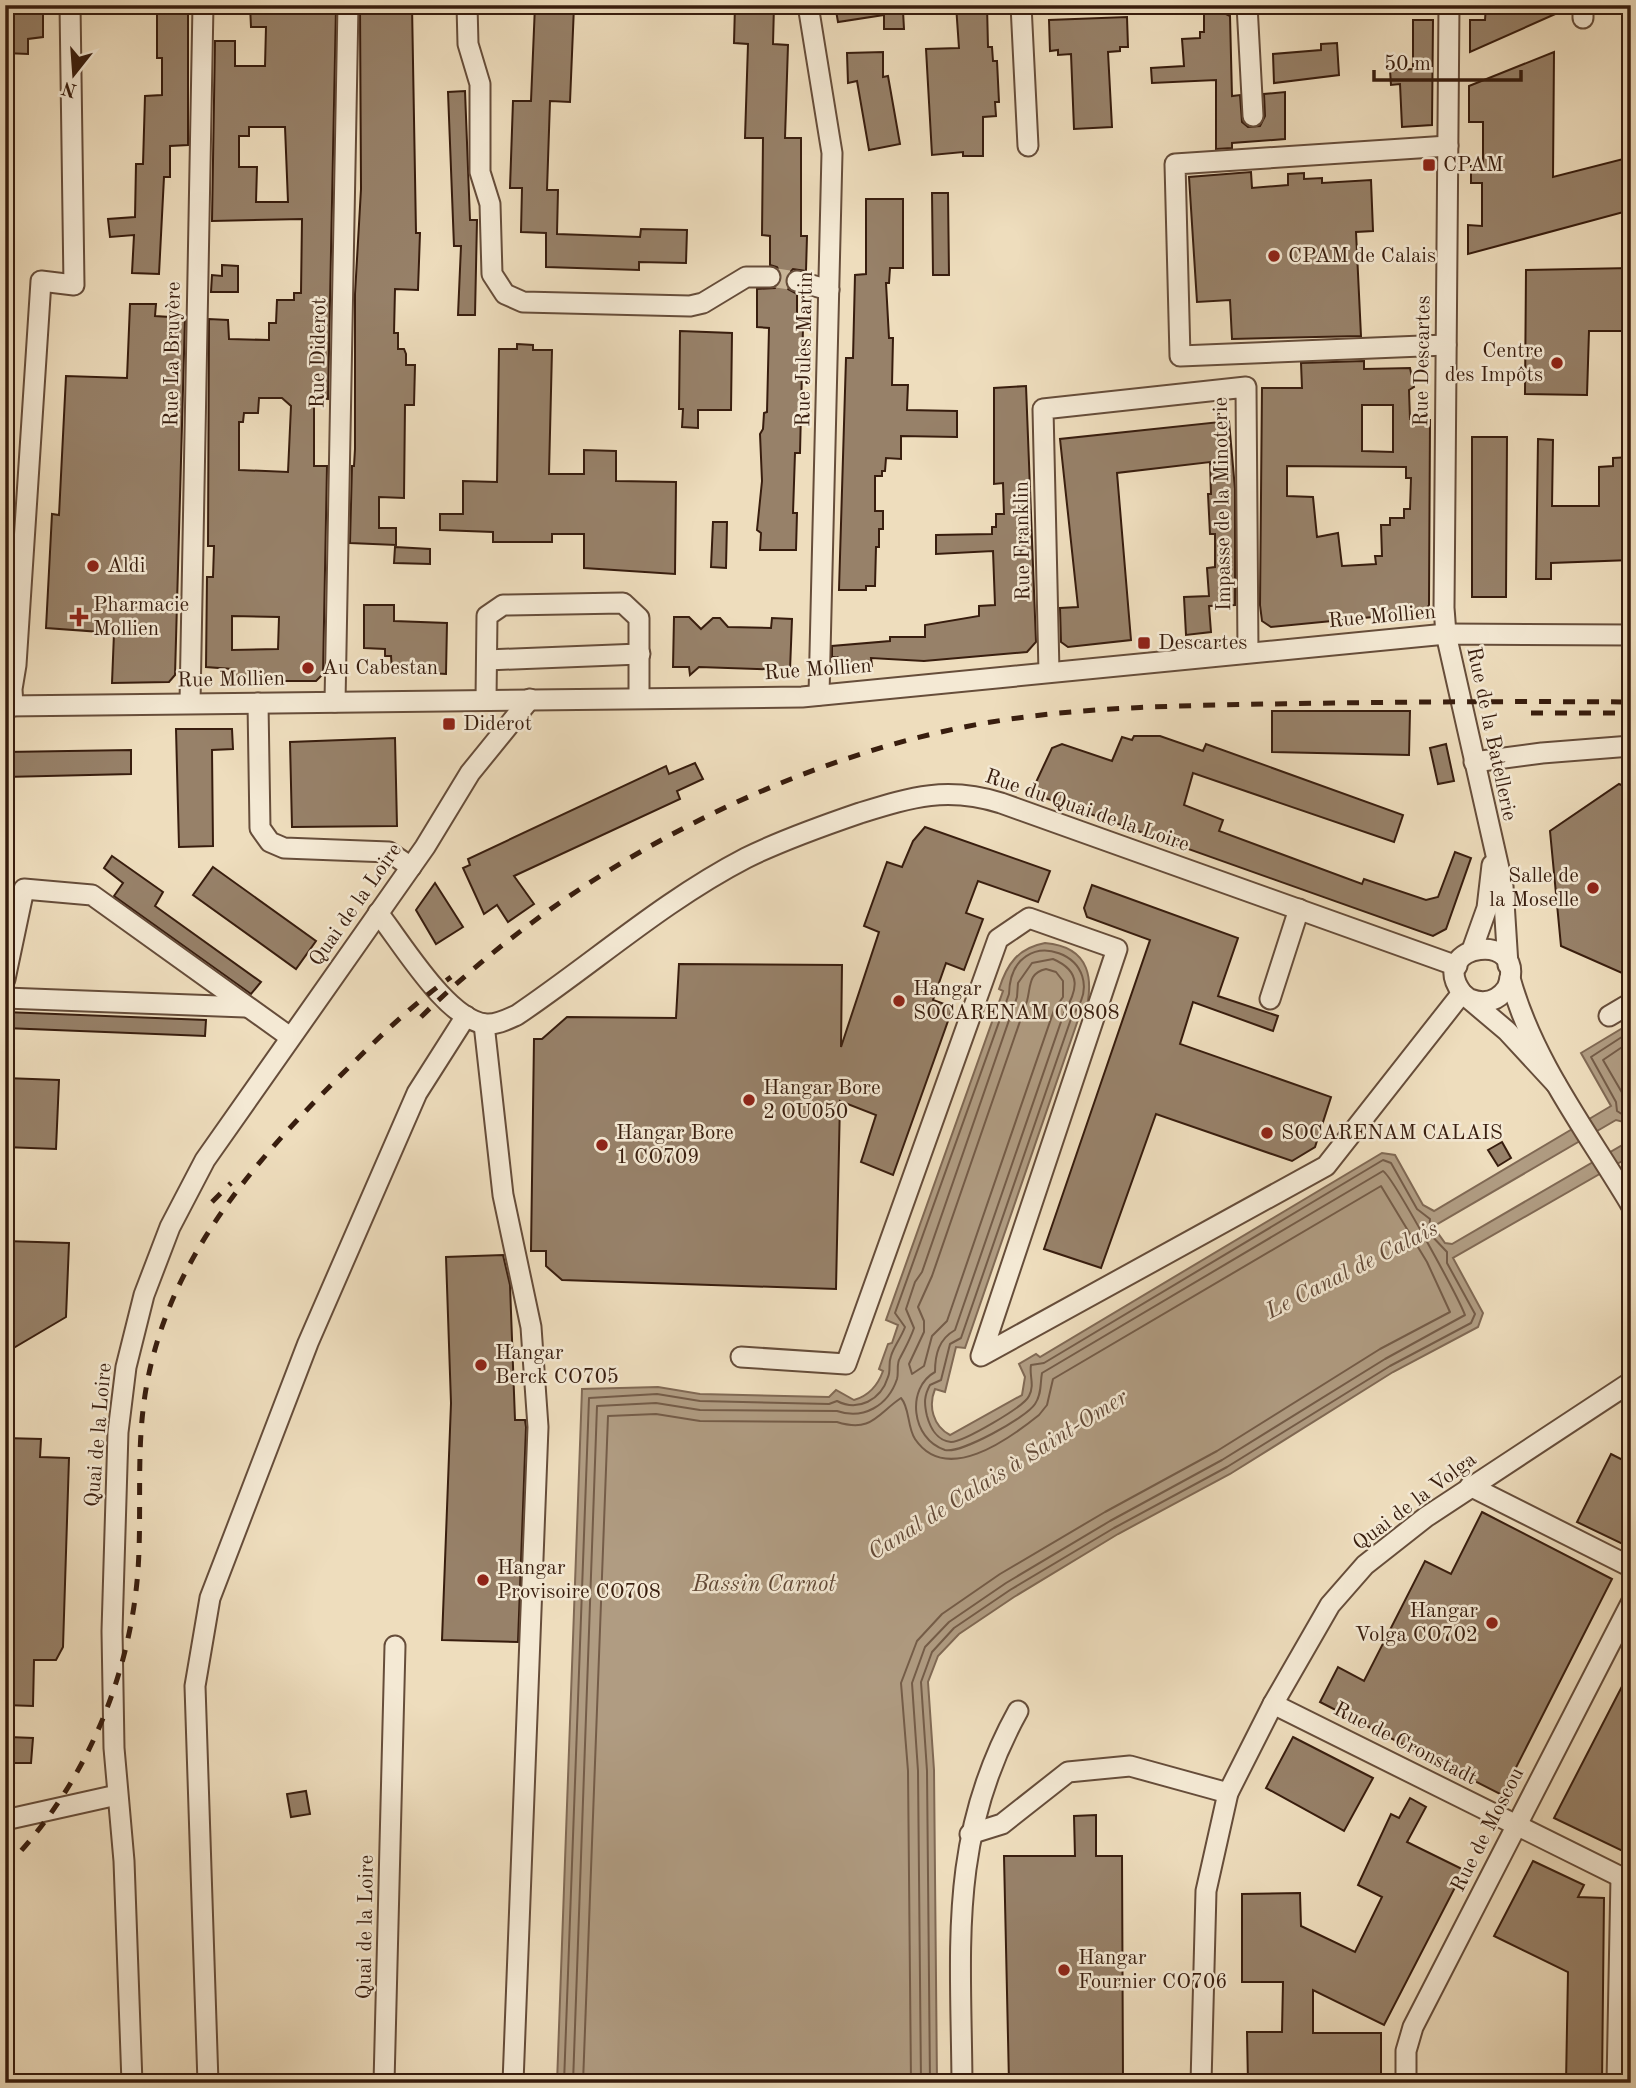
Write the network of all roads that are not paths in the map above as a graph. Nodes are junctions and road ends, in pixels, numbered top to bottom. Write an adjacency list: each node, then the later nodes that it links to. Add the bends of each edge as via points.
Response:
1 (70, 5): 30 (street, via 74,285 41,281 16,665)
2 (203, 5): 29 (street, Rue La Bruyère)
3 (348, 5): 28 (street, Rue Diderot)
4 (467, 5): 12 (street, via 468,44 480,84 480,172 490,204 491,267 495,282 505,293 523,302 690,306 746,277)
5 (808, 5): 14 (street, Rue Jules Martin, via 832,138)
6 (1021, 5): 10 (street)
7 (1247, 5): 9 (street)
8 (1449, 5): 11 (street, Rue Descartes)
9 (1253, 116)
10 (1028, 146)
11 (1448, 146): 15 (street, Rue Descartes); 15 (street, via 1175,164 1180,356)
12 (770, 277)
13 (797, 281): 14 (street)
14 (829, 290): 23 (street, Rue Jules Martin)
15 (1446, 345): 17 (street, Rue Descartes)
16 (1043, 409): 19 (street, Impasse de la Minoterie, via 1246,387); 22 (street, Rue Franklin)
17 (1446, 634): 18 (street, Rue Mollien); 19 (street, Rue Mollien); 32 (street, Rue de la Batellerie)
18 (1631, 635)
19 (1248, 652): 22 (street, Rue Mollien)
20 (640, 654): 21 (street); 21 (street, via 639,618 623,603 503,605 487,616); 24 (street)
21 (487, 660): 26 (street)
22 (1049, 672): 23 (street, Rue Mollien)
23 (819, 695): 24 (street, Rue Mollien)
24 (639, 698): 25 (street, Rue Mollien)
25 (530, 699): 26 (street, Rue Mollien); 34 (street, Quai de la Loire, via 470,774)
26 (486, 700): 28 (street, Rue Mollien)
27 (258, 702): 28 (street, Rue Mollien); 29 (street, Rue Mollien); 34 (street, via 260,828 270,842 284,848 389,852)
28 (335, 702)
29 (190, 703): 30 (street, Rue Mollien)
30 (9, 706)
31 (1631, 746): 32 (street)
32 (1474, 762): 33 (street, Rue de la Batellerie)
33 (1491, 843): 37 (street, Rue de la Batellerie, via 1489,897); 39 (street, Rue de la Batellerie, via 1503,886)
34 (411, 867): 36 (street, Quai de la Loire)
35 (1299, 909): 38 (street, Rue du Quai de la Loire); 43 (street); 47 (street, Rue du Quai de la Loire, via 990,800 941,793 843,819 747,858 632,931 517,1015 493,1024)
36 (378, 914): 47 (street, via 436,988); 48 (street, Quai de la Loire)
37 (1472, 950): 38 (street); 39 (street, via 1491,949)
38 (1457, 966): 41 (street, via 1456,980)
39 (1509, 971): 41 (street, via 1497,998 1484,1002); 49 (street, Rue de la Batellerie, via 1525,1028)
40 (5, 979): 45 (street, via 24,889 92,895)
41 (1466, 996): 49 (street, Rue de la Batellerie, via 1507,1031); 51 (street, via 1326,1166 981,1356 1117,948 1029,918 998,939 846,1364)
42 (5, 998): 45 (street)
43 (1270, 999)
44 (1631, 1003): 46 (street)
45 (246, 1007): 48 (street)
46 (1609, 1016)
47 (475, 1020): 66 (street, via 417,1093 308,1343 210,1598 195,1686); 68 (street, via 503,1195 531,1327 538,1427)
48 (290, 1037): 60 (street, Quai de la Loire, via 186,1192 152,1271 132,1341 121,1399 116,1473 112,1665)
49 (1556, 1084): 50 (street, Rue de la Batellerie)
50 (1631, 1205)
51 (741, 1357)
52 (1631, 1382): 53 (street, Quai de la Volga)
53 (1470, 1486): 54 (street); 57 (street, Quai de la Volga, via 1385,1549 1345,1586)
54 (1631, 1567)
55 (1631, 1604): 62 (street, Rue de Moscou)
56 (395, 1646): 67 (street, Quai de la Loire)
57 (1273, 1704): 59 (street, Quai de la Volga); 62 (street, Rue de Cronstadt)
58 (1018, 1711): 63 (street, via 987,1776)
59 (1228, 1793): 63 (street, via 1130,1766 1068,1772 1002,1824); 70 (street, Quai de la Volga, via 1206,1891)
60 (117, 1795): 61 (street); 65 (street, Quai de la Loire, via 124,1861)
61 (5, 1820)
62 (1515, 1825): 64 (street, Rue de Cronstadt); 71 (street, Rue de Moscou, via 1409,2036)
63 (970, 1834): 69 (street, via 961,1902)
64 (1626, 1876): 72 (street)
65 (132, 2083)
66 (208, 2083)
67 (384, 2083)
68 (513, 2083)
69 (962, 2083)
70 (1201, 2083)
71 (1406, 2083)
72 (1617, 2083)

